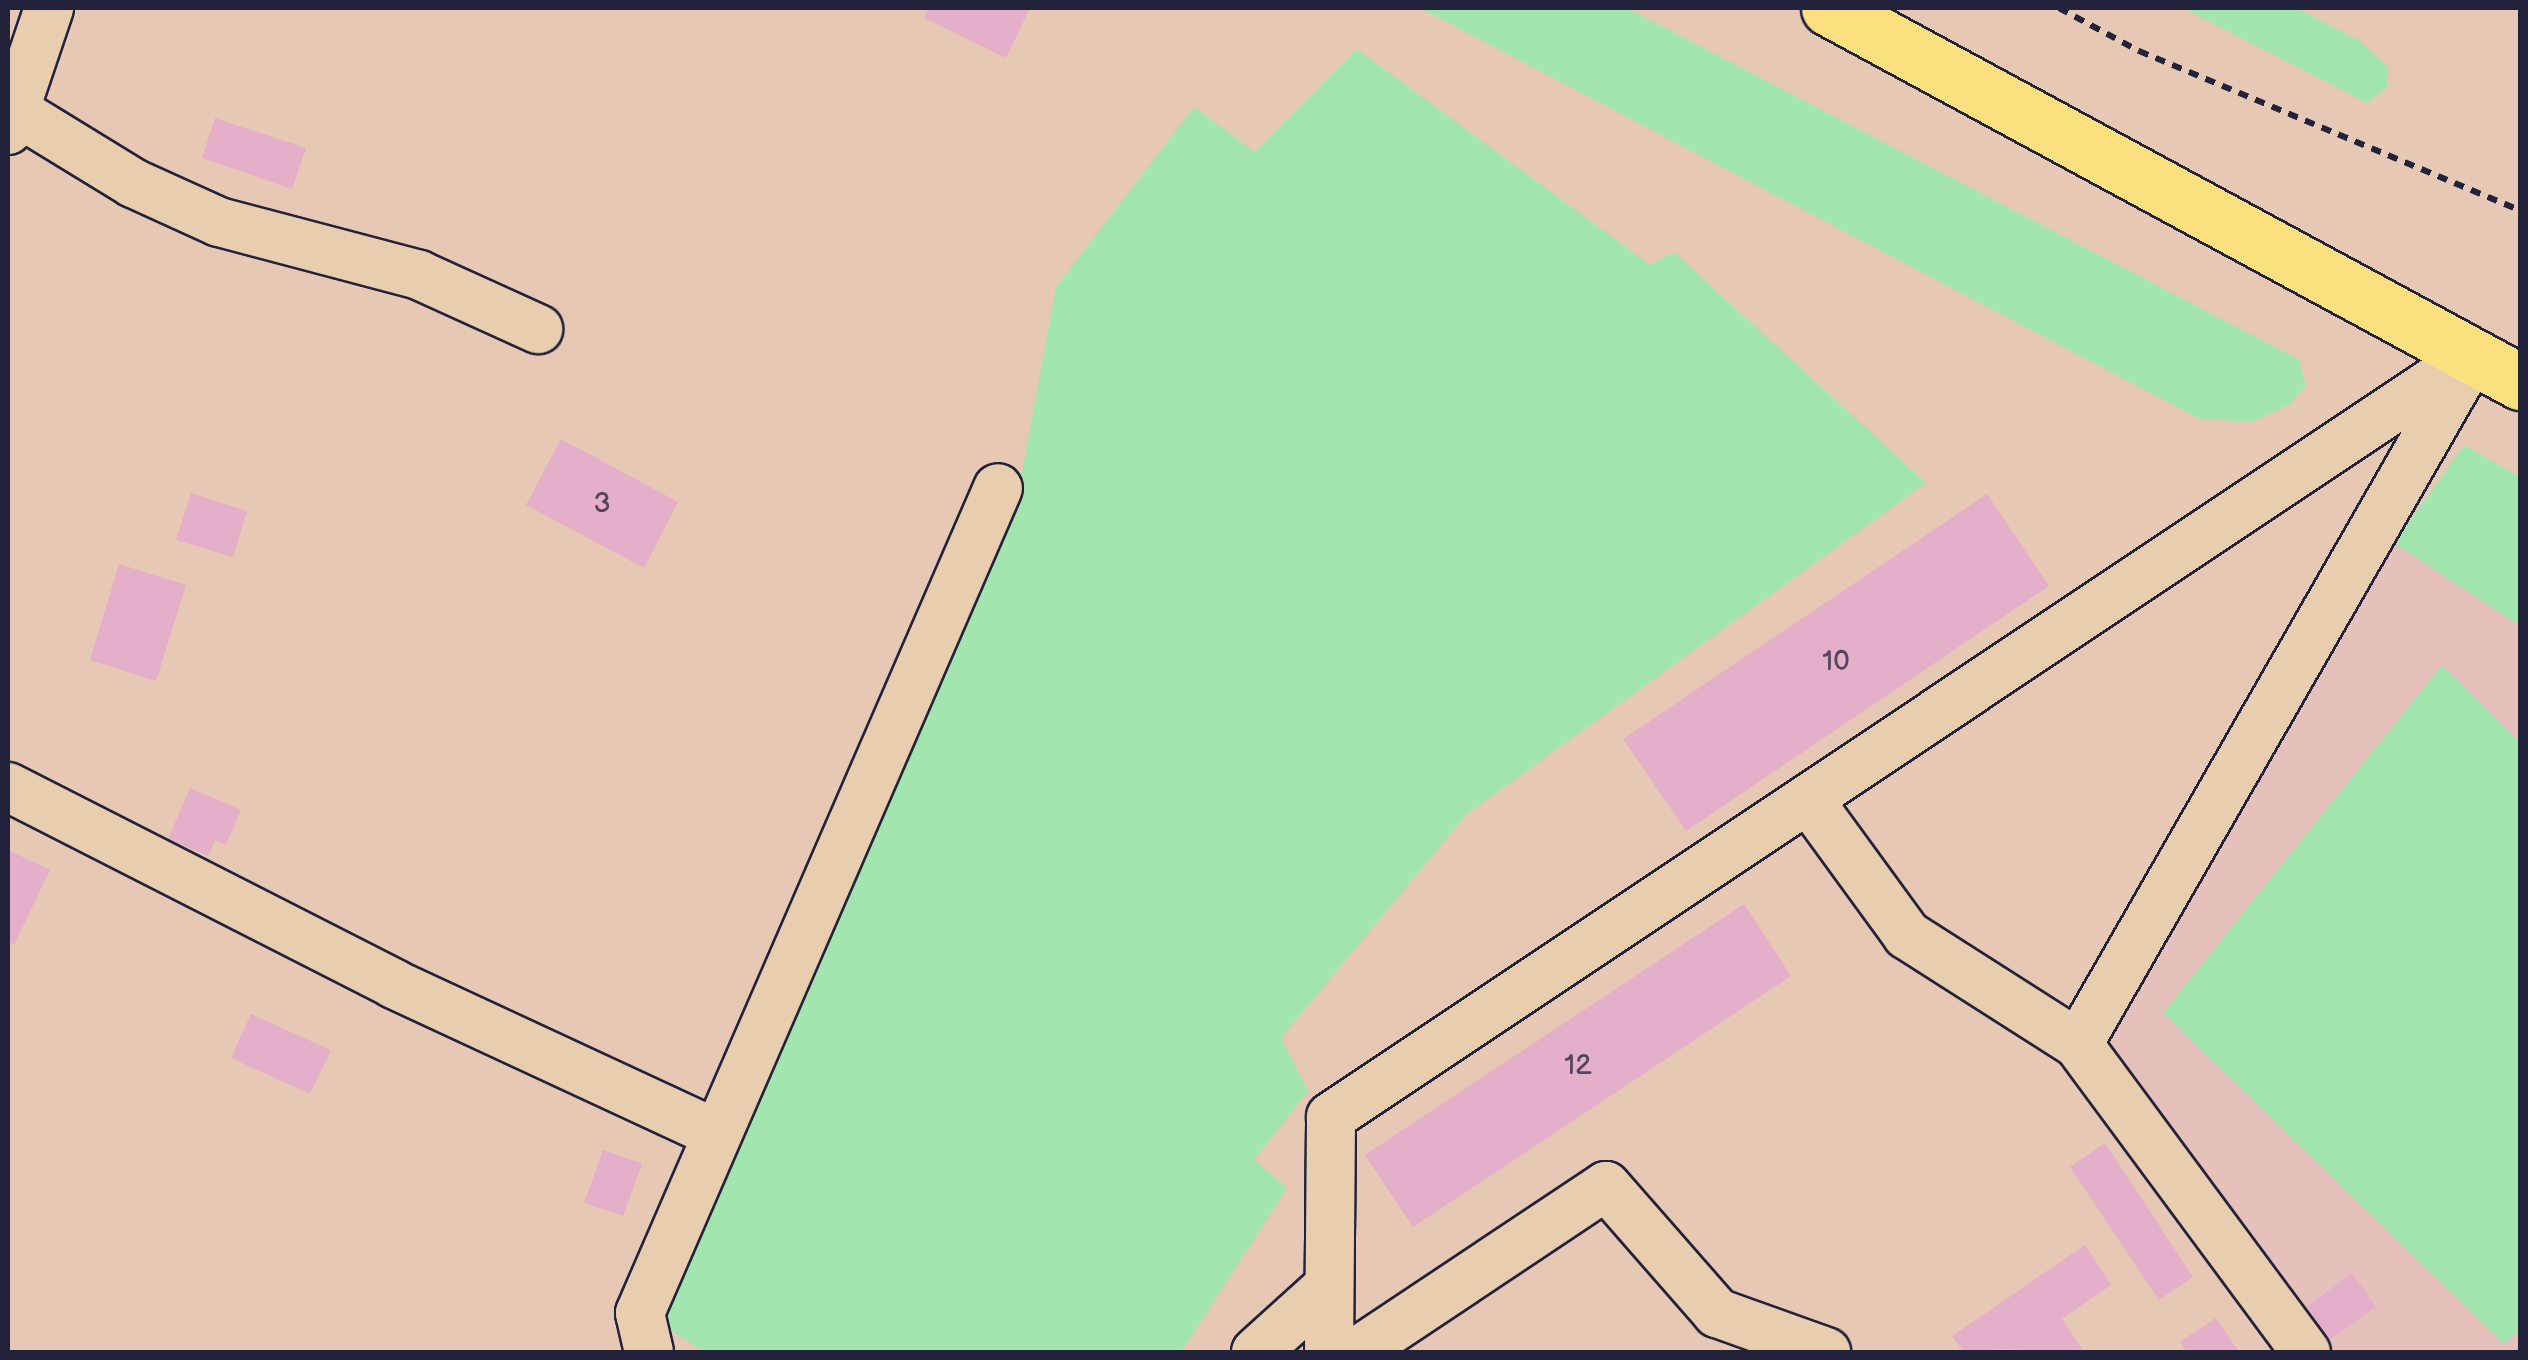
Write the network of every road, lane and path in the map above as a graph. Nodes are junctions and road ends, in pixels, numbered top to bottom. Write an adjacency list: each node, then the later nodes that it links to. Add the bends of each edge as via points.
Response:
1 (48, 8): 4 (street)
2 (1829, 8): 7 (main road)
3 (2058, 8): 5 (path, via 2139,51)
4 (11, 120): 6 (street, via 220,222 419,275)
5 (2520, 210)
6 (538, 329)
7 (2474, 355): 8 (main road); 11 (street); 12 (street)
8 (2520, 382)
9 (998, 488): 13 (street)
10 (8, 787): 13 (street, via 394,984)
11 (1808, 799): 12 (street, via 1907,935); 14 (street, via 1331,1117)
12 (2078, 1044): 20 (street)
13 (715, 1133): 15 (street, via 640,1313)
14 (1329, 1286): 16 (street); 17 (street)
15 (649, 1352)
16 (1256, 1352)
17 (1329, 1352)
18 (1357, 1352): 19 (street, via 1606,1186 1717,1313)
19 (1826, 1352)
20 (2306, 1352)

